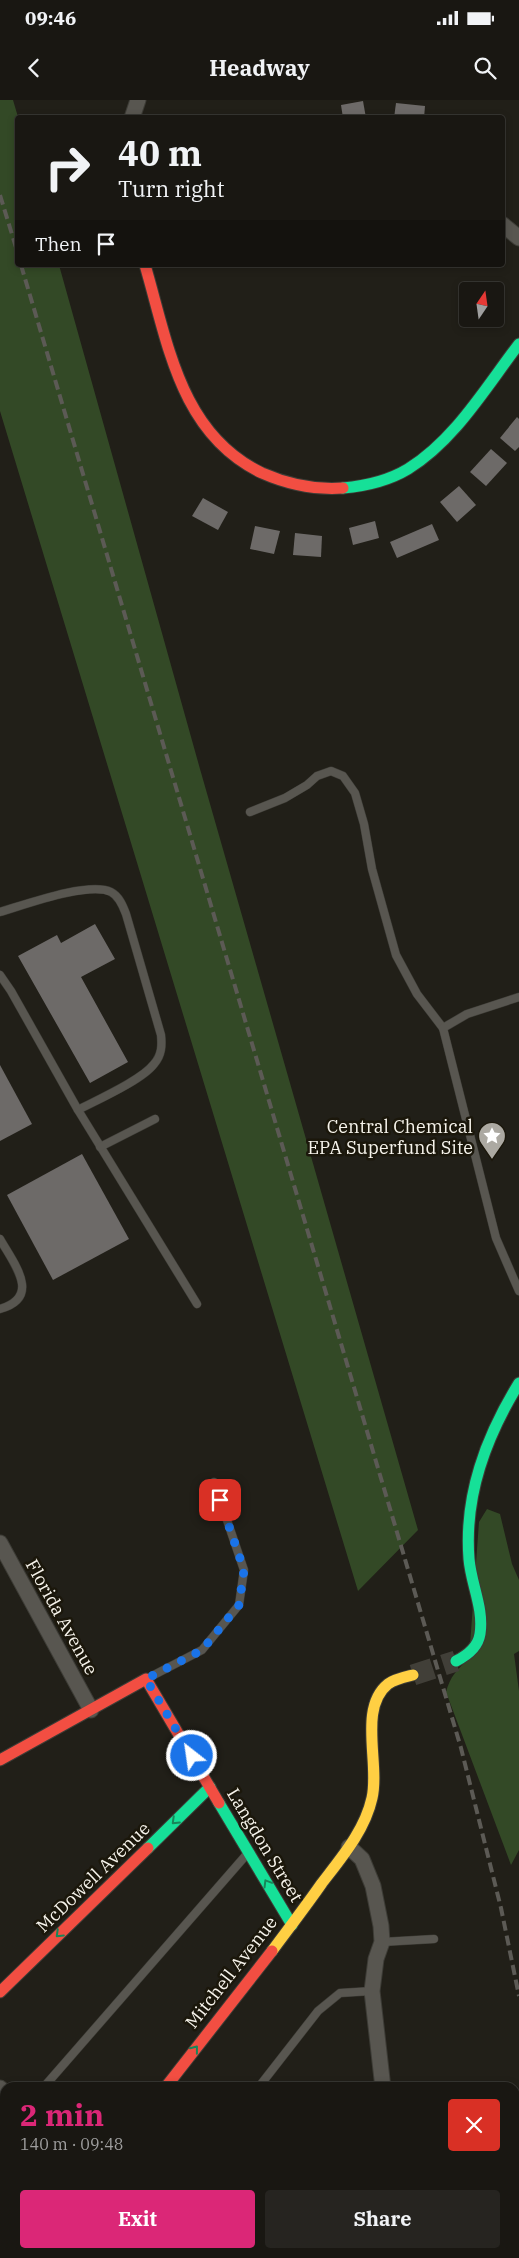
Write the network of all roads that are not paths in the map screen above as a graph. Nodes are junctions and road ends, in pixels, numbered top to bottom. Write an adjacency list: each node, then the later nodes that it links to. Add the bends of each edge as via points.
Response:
1 (138, 100): 2 (street)
2 (133, 115)
3 (505, 226): 4 (street)
4 (519, 238)
5 (146, 267): 6 (street, via 180,380 194,411 232,456 263,474 295,485 325,490 355,488 408,469 446,435)
6 (519, 344)
7 (250, 812): 11 (lane, via 285,798 317,776 330,771 343,776 355,792 396,955 417,994)
8 (0, 912): 12 (lane, via 79,890 102,889 112,892 124,908 161,1035 160,1055 154,1065 140,1075)
9 (0, 975): 12 (lane)
10 (519, 997): 11 (lane, via 467,1014)
11 (443, 1028): 16 (lane, via 496,1238)
12 (78, 1110): 14 (lane)
13 (155, 1119): 14 (lane)
14 (100, 1146): 17 (lane)
15 (0, 1239): 18 (lane, via 23,1284 23,1293 20,1299)
16 (519, 1291)
17 (197, 1304)
18 (0, 1310)
19 (519, 1383): 22 (street, via 497,1419 473,1488 469,1559 480,1632 476,1646 467,1656)
20 (214, 1482): 24 (lane, via 244,1570 239,1605 202,1650)
21 (0, 1543): 25 (street, Florida Avenue)
22 (456, 1661)
23 (413, 1674): 28 (street, Mitchell Avenue, via 388,1684 374,1704 374,1789 366,1814)
24 (146, 1679): 25 (street); 27 (street, Langdon Street)
25 (91, 1710): 26 (street)
26 (0, 1760)
27 (210, 1787): 29 (street, Langdon Street); 34 (street, McDowell Avenue, one-way to 34)
28 (349, 1847): 30 (street, Mitchell Avenue); 32 (street, via 362,1859 373,1886)
29 (248, 1852): 30 (street, Langdon Street, one-way to 29); 35 (lane)
30 (292, 1925): 36 (street, Mitchell Avenue, one-way to 30)
31 (434, 1939): 32 (lane)
32 (382, 1942): 33 (street)
33 (372, 1990): 37 (lane, via 340,1993 318,2011); 38 (street)
34 (0, 1992)
35 (48, 2082)
36 (170, 2082)
37 (263, 2082)
38 (382, 2082)

